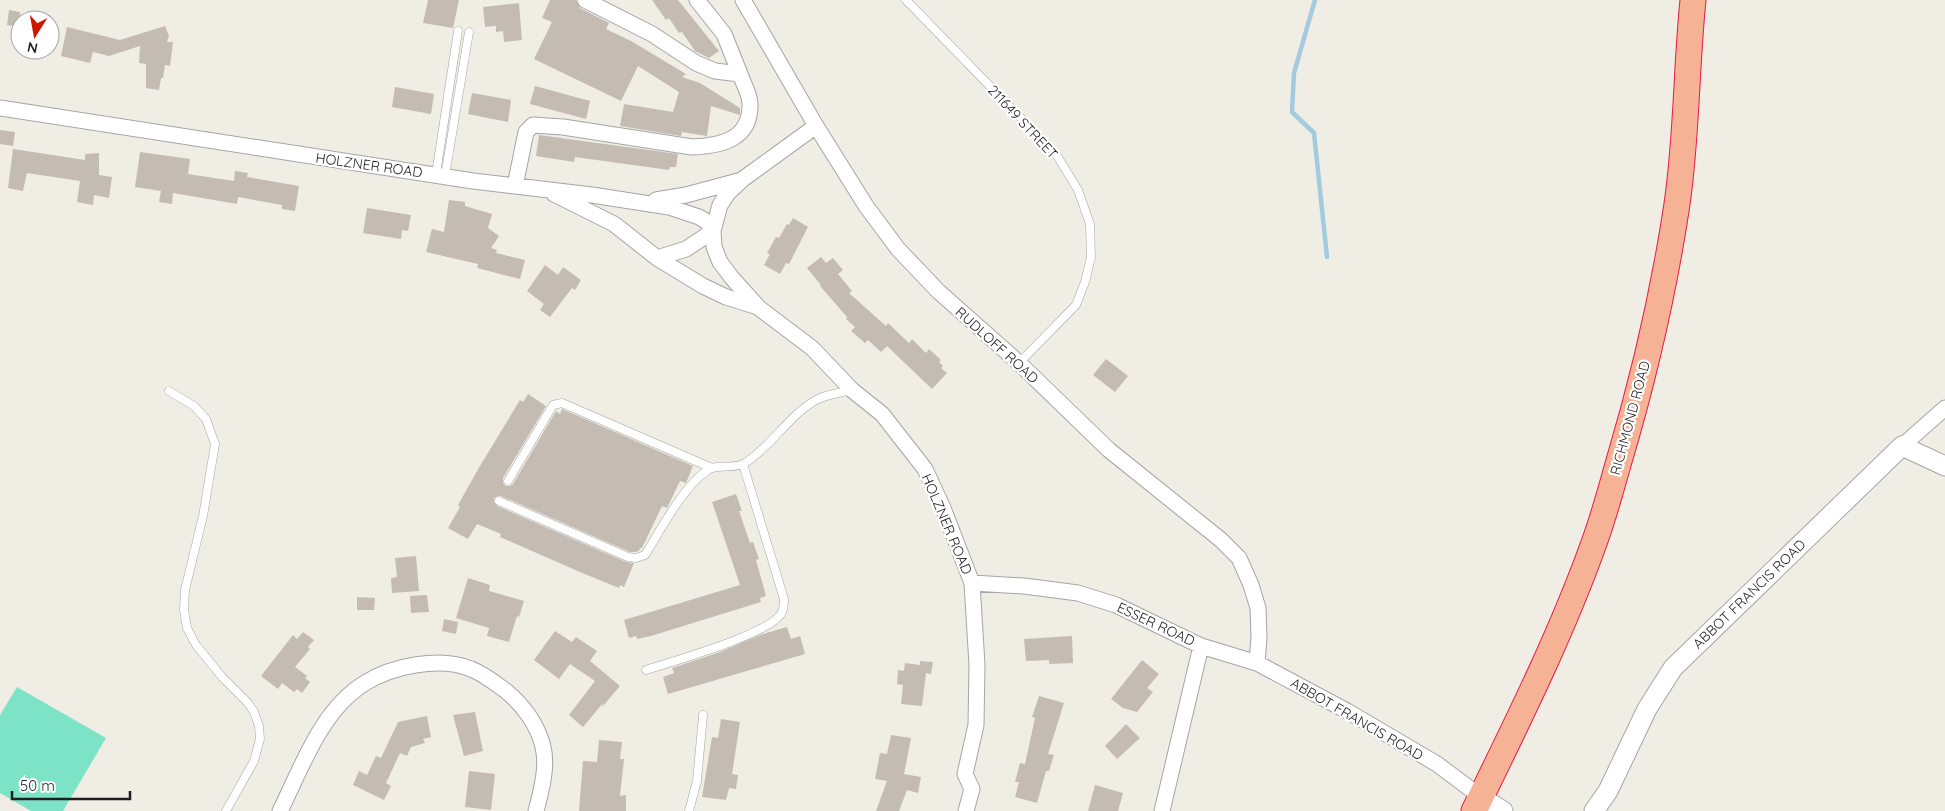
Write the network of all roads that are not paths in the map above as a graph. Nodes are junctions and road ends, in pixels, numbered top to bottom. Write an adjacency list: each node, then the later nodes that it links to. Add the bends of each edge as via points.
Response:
1 (585, 0): 8 (street, via 652,34 696,63 715,71)
2 (697, 0): 8 (street, via 724,34)
3 (743, 0): 10 (street, RUDLOFF ROAD)
4 (906, 0): 19 (lane, 211649 STREET, via 1056,154 1078,190 1090,224 1091,257 1076,305)
5 (1692, 0): 34 (highway, RICHMOND ROAD, via 1677,204 1651,343 1634,411 1594,542 1558,634)
6 (458, 31): 11 (lane)
7 (469, 32): 11 (lane)
8 (740, 74): 13 (street, via 750,103 748,117 742,132 730,140 712,146 692,147 533,125 526,132)
9 (0, 108): 11 (street, HOLZNER ROAD)
10 (816, 126): 12 (street, HOLZNER ROAD); 19 (street, RUDLOFF ROAD, via 866,206 898,249)
11 (440, 175): 13 (street, HOLZNER ROAD)
12 (743, 179): 15 (street, via 668,199); 16 (street, HOLZNER ROAD, via 720,205)
13 (515, 186): 14 (street, HOLZNER ROAD)
14 (546, 190): 15 (street); 17 (street, HOLZNER ROAD, via 614,224)
15 (635, 202): 16 (street, via 694,215 707,222)
16 (713, 231): 17 (street, via 686,248); 18 (street, HOLZNER ROAD, via 714,248 720,262)
17 (657, 258): 18 (street, HOLZNER ROAD, via 726,297)
18 (759, 308): 20 (street, HOLZNER ROAD, via 812,348)
19 (1019, 363): 31 (street, RUDLOFF ROAD, via 1108,450 1209,530 1239,558 1258,608)
20 (852, 390): 24 (lane, via 817,399 798,412); 29 (street, HOLZNER ROAD, via 882,414 925,469)
21 (169, 391): 35 (lane, via 194,406 206,419 215,444 203,516 185,590 187,628 222,677 248,703 259,726 260,739 254,761)
22 (1945, 408): 23 (street, ABBOT FRANCIS ROAD)
23 (1902, 446): 25 (street); 42 (street, ABBOT FRANCIS ROAD, via 1674,668 1647,709 1612,782)
24 (743, 464): 26 (lane); 32 (lane, via 784,606 780,614 765,626 746,636)
25 (1945, 466)
26 (712, 468): 27 (lane, via 565,404 556,404); 28 (lane, via 692,484 644,556 636,558)
27 (508, 481)
28 (499, 500)
29 (972, 584): 30 (street, ESSER ROAD, via 1078,593 1116,605); 39 (street, HOLZNER ROAD, via 976,725 965,774 972,789)
30 (1201, 646): 31 (street, ABBOT FRANCIS ROAD); 40 (street, ESSER ROAD)
31 (1257, 663): 34 (street, ABBOT FRANCIS ROAD, via 1429,759)
32 (646, 670)
33 (703, 715): 38 (lane, via 696,781)
34 (1477, 804): 41 (street, ABBOT FRANCIS ROAD)
35 (226, 811)
36 (280, 811): 37 (street, via 314,742 338,704 364,683 390,670 421,664 470,668 515,698 531,719 544,748 544,781)
37 (536, 811)
38 (689, 811)
39 (966, 811)
40 (1162, 811)
41 (1503, 811)
42 (1594, 811)

